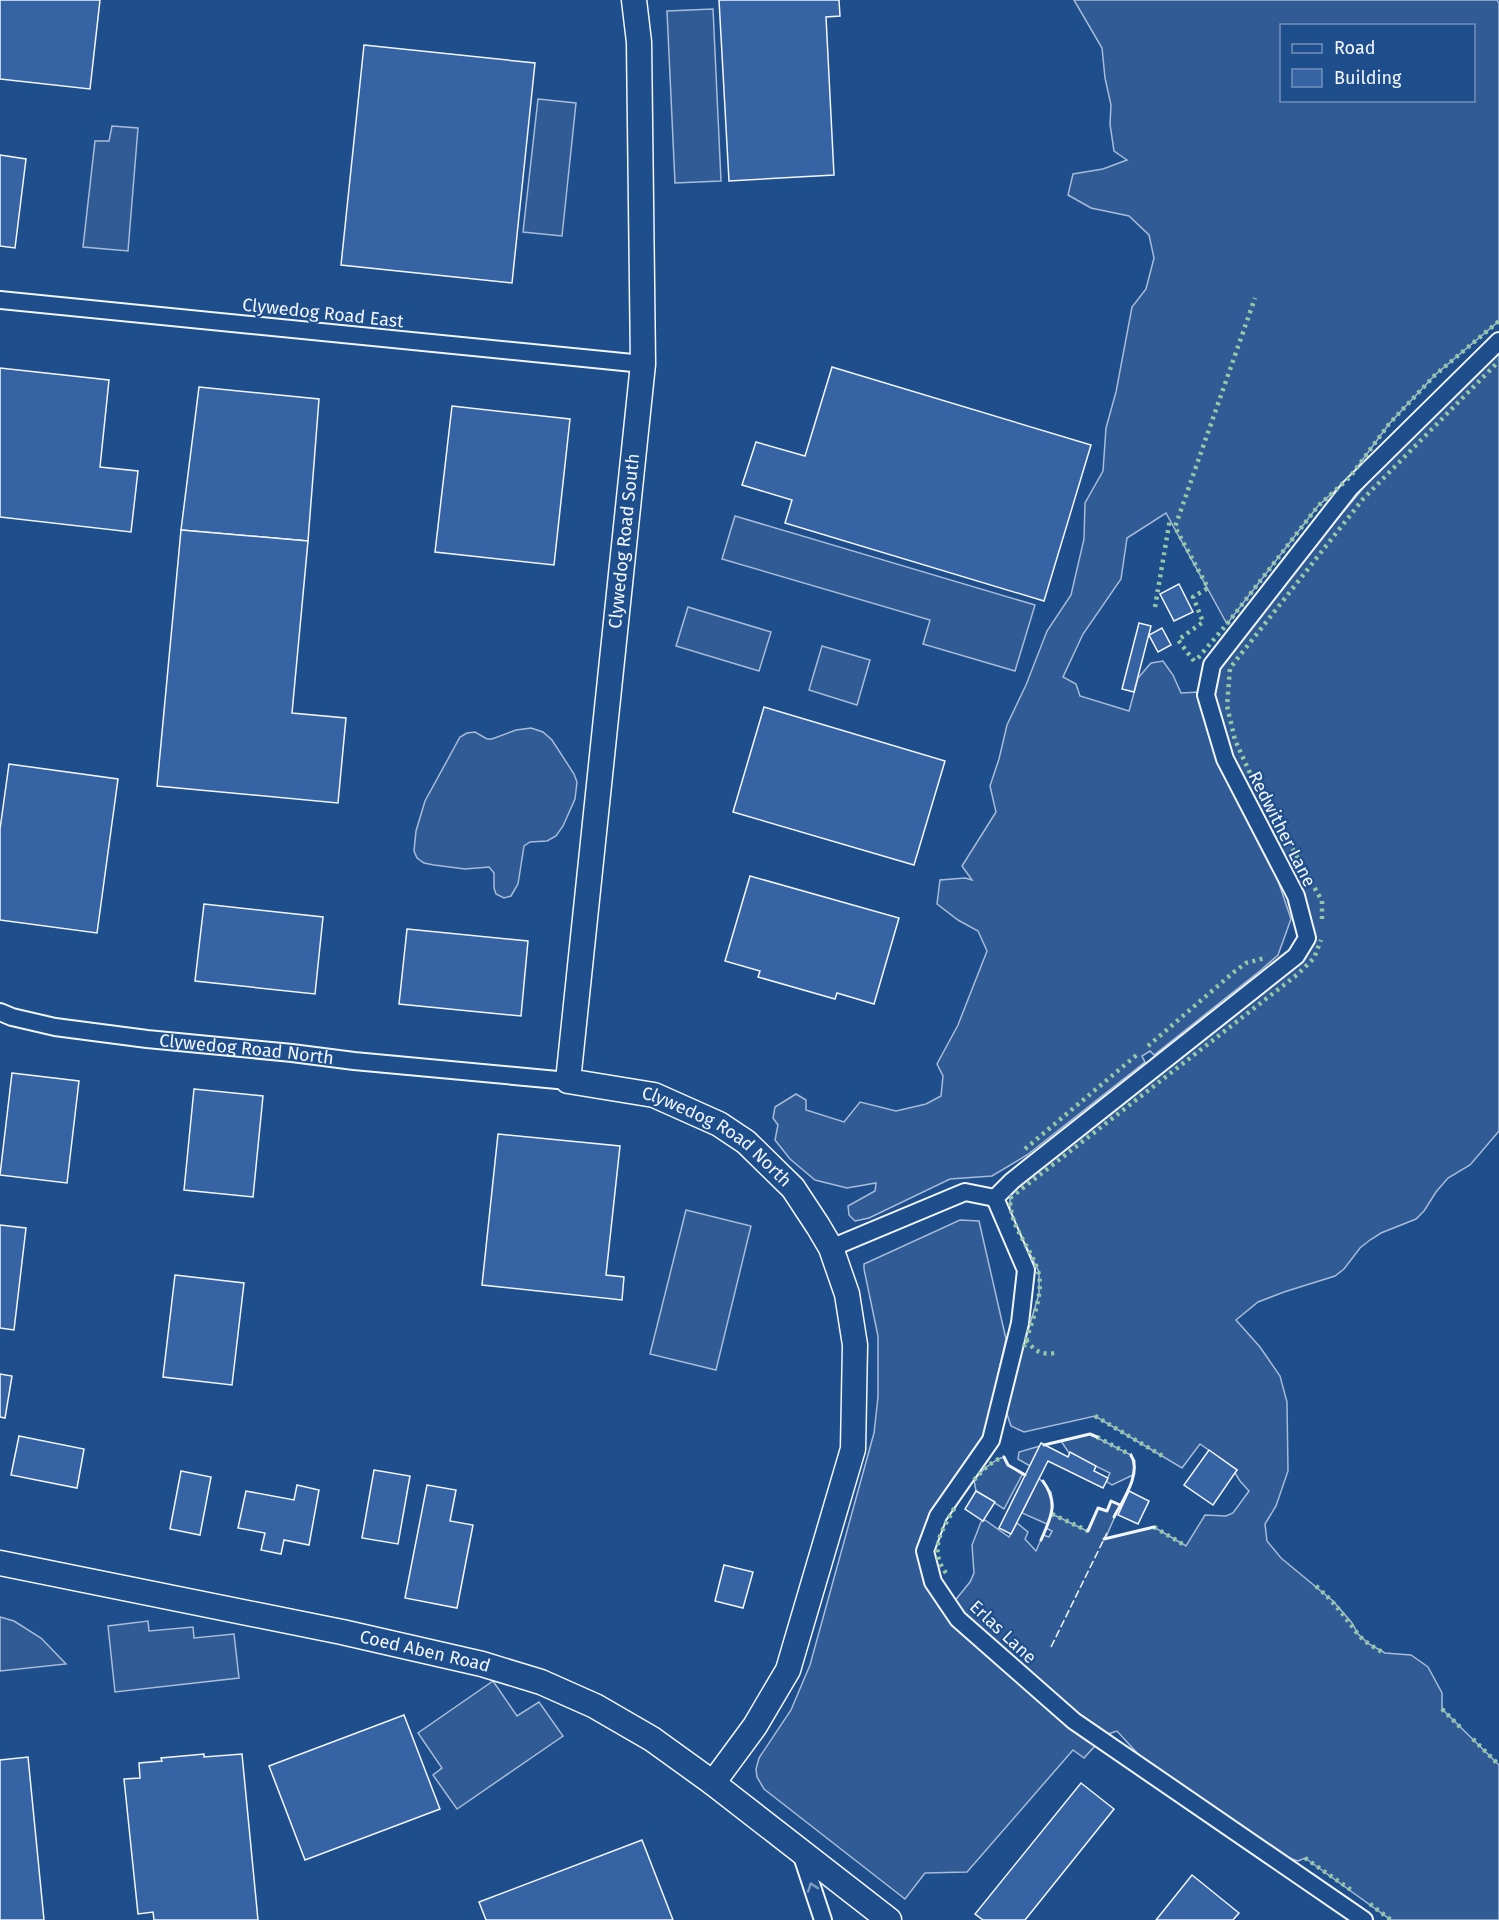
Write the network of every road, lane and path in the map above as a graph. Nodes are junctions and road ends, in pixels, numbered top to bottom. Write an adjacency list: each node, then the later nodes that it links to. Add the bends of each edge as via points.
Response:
1 (634, 0): 4 (street, Clywedog Road South, via 639,42)
2 (0, 300): 4 (street, Clywedog Road East)
3 (1499, 341): 7 (street, Redwither Lane, via 1350,488 1212,665 1206,694 1225,759 1296,896 1307,938 1296,956)
4 (643, 364): 6 (street, Clywedog Road South)
5 (0, 1012): 6 (street, Clywedog Road North, via 55,1027 147,1039)
6 (568, 1080): 8 (street, Clywedog Road North, via 654,1095 726,1128 793,1188)
7 (995, 1198): 8 (street, via 965,1192); 14 (street, Erlas Lane, via 1026,1270 1020,1323 992,1440 938,1516 926,1551 933,1582 958,1619 1074,1722)
8 (831, 1248): 10 (street, Clywedog Road North, via 847,1294 855,1345 853,1449 788,1670 755,1726)
9 (0, 1563): 10 (street, Coed Aben Road, via 342,1632 541,1682 595,1706 652,1739)
10 (713, 1784): 11 (street, Coed Aben Road)
11 (801, 1853): 12 (street, Coed Aben Road); 13 (street, one-way to 11)
12 (879, 1917)
13 (823, 1920)
14 (1364, 1920)

